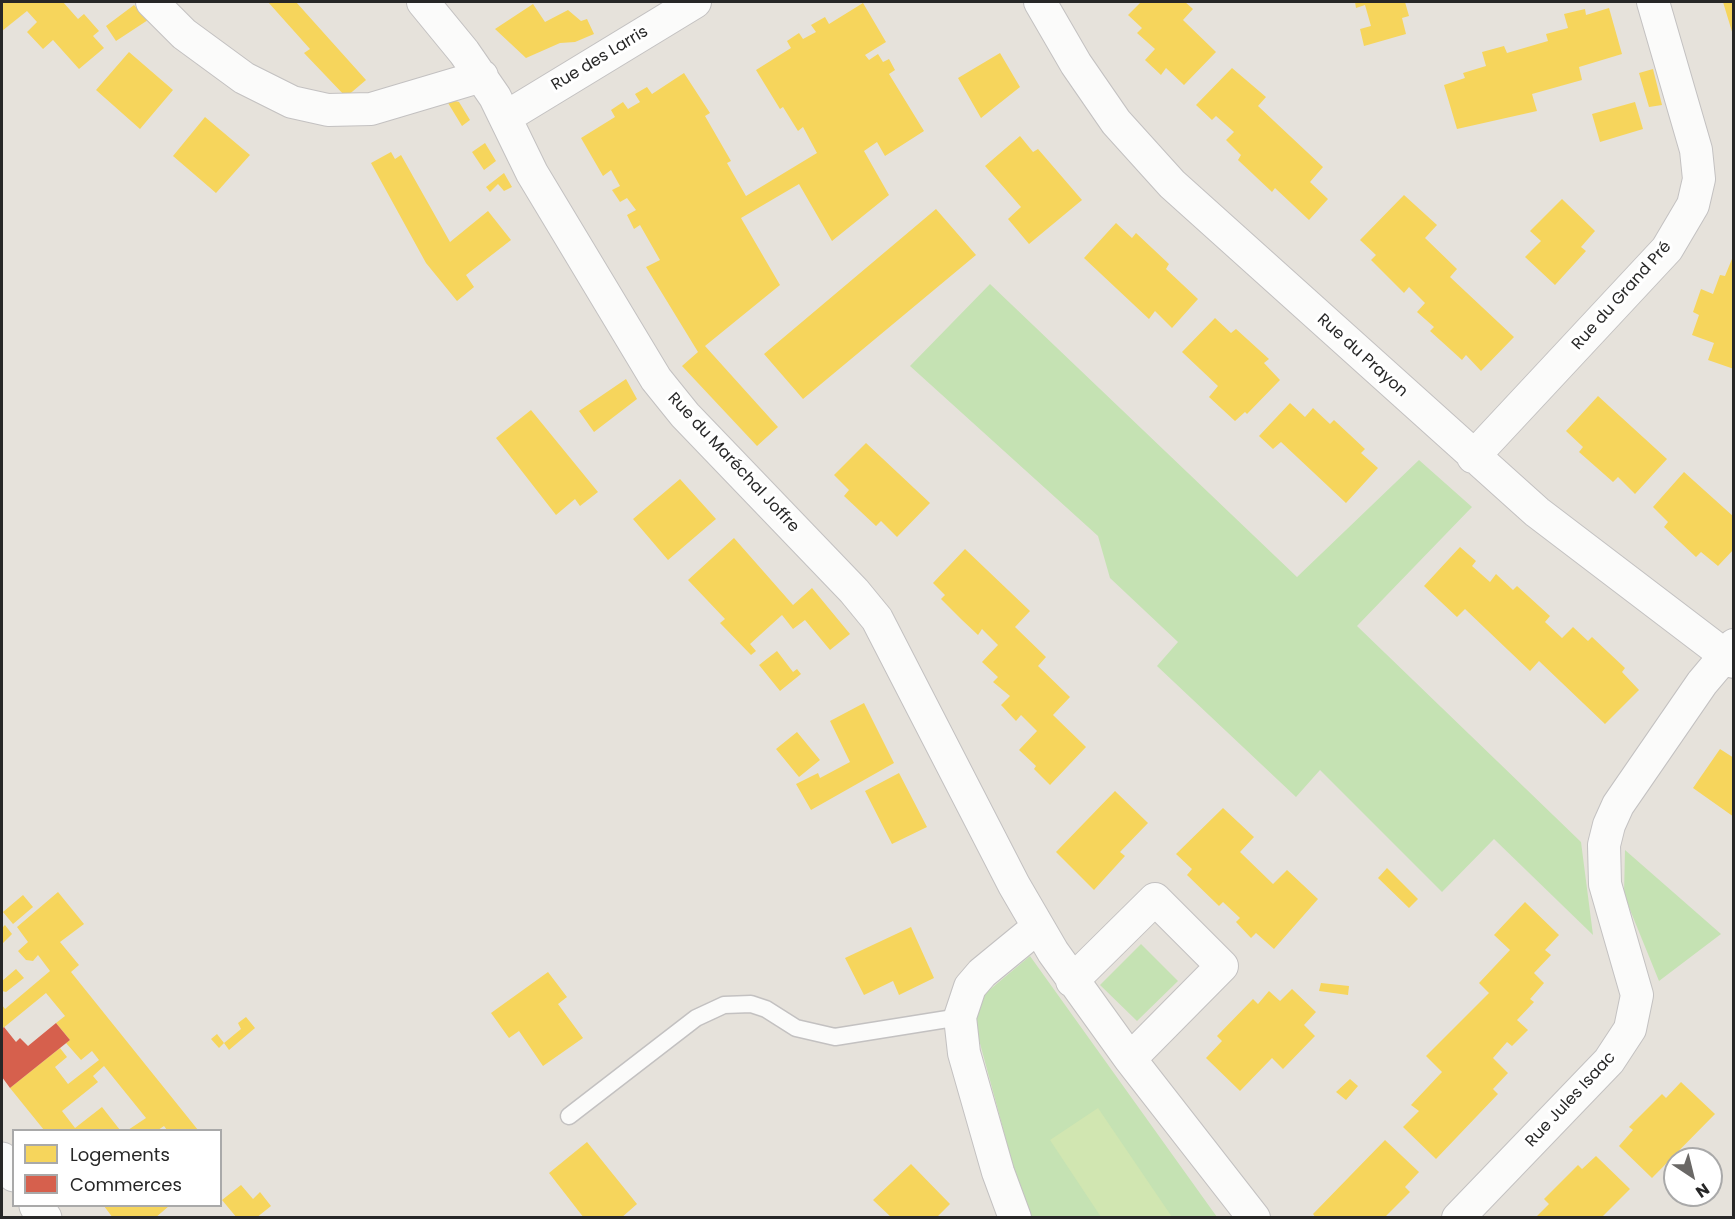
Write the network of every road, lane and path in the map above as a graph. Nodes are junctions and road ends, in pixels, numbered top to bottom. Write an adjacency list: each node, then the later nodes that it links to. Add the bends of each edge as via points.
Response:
1 (152, 2): 6 (street, via 184,34 244,78 292,102 328,110 371,109)
2 (423, 2): 6 (street, Rue du Maréchal Joffre)
3 (695, 2): 7 (street, Rue des Larris)
4 (1040, 2): 8 (street, Rue du Prayon, via 1097,96 1145,156)
5 (1653, 2): 8 (street, Rue du Grand Pré, via 1696,150 1699,179 1693,205 1667,249)
6 (482, 76): 7 (street, Rue du Maréchal Joffre)
7 (506, 117): 10 (street, Rue du Maréchal Joffre, via 532,173 656,379 685,415 877,619)
8 (1473, 457): 9 (street, Rue du Prayon, via 1572,540)
9 (1731, 654): 19 (street, Rue Jules Isaac, via 1702,683 1618,805 1609,825 1604,845 1605,884 1637,995 1630,1029 1609,1061)
10 (1038, 927): 11 (street, Rue du Maréchal Joffre); 12 (street, via 982,973 970,987)
11 (1072, 981): 13 (street, Rue du Maréchal Joffre); 13 (street, via 1155,899 1222,966)
12 (960, 1017): 14 (lane, via 835,1038 796,1028 751,1004 724,1005 696,1018); 17 (street, via 964,1053 998,1172)
13 (1130, 1059): 18 (street, Rue du Maréchal Joffre)
14 (569, 1116)
15 (2, 1160): 16 (main road)
16 (12, 1172)
17 (1016, 1218)
18 (1254, 1218)
19 (1458, 1218)

